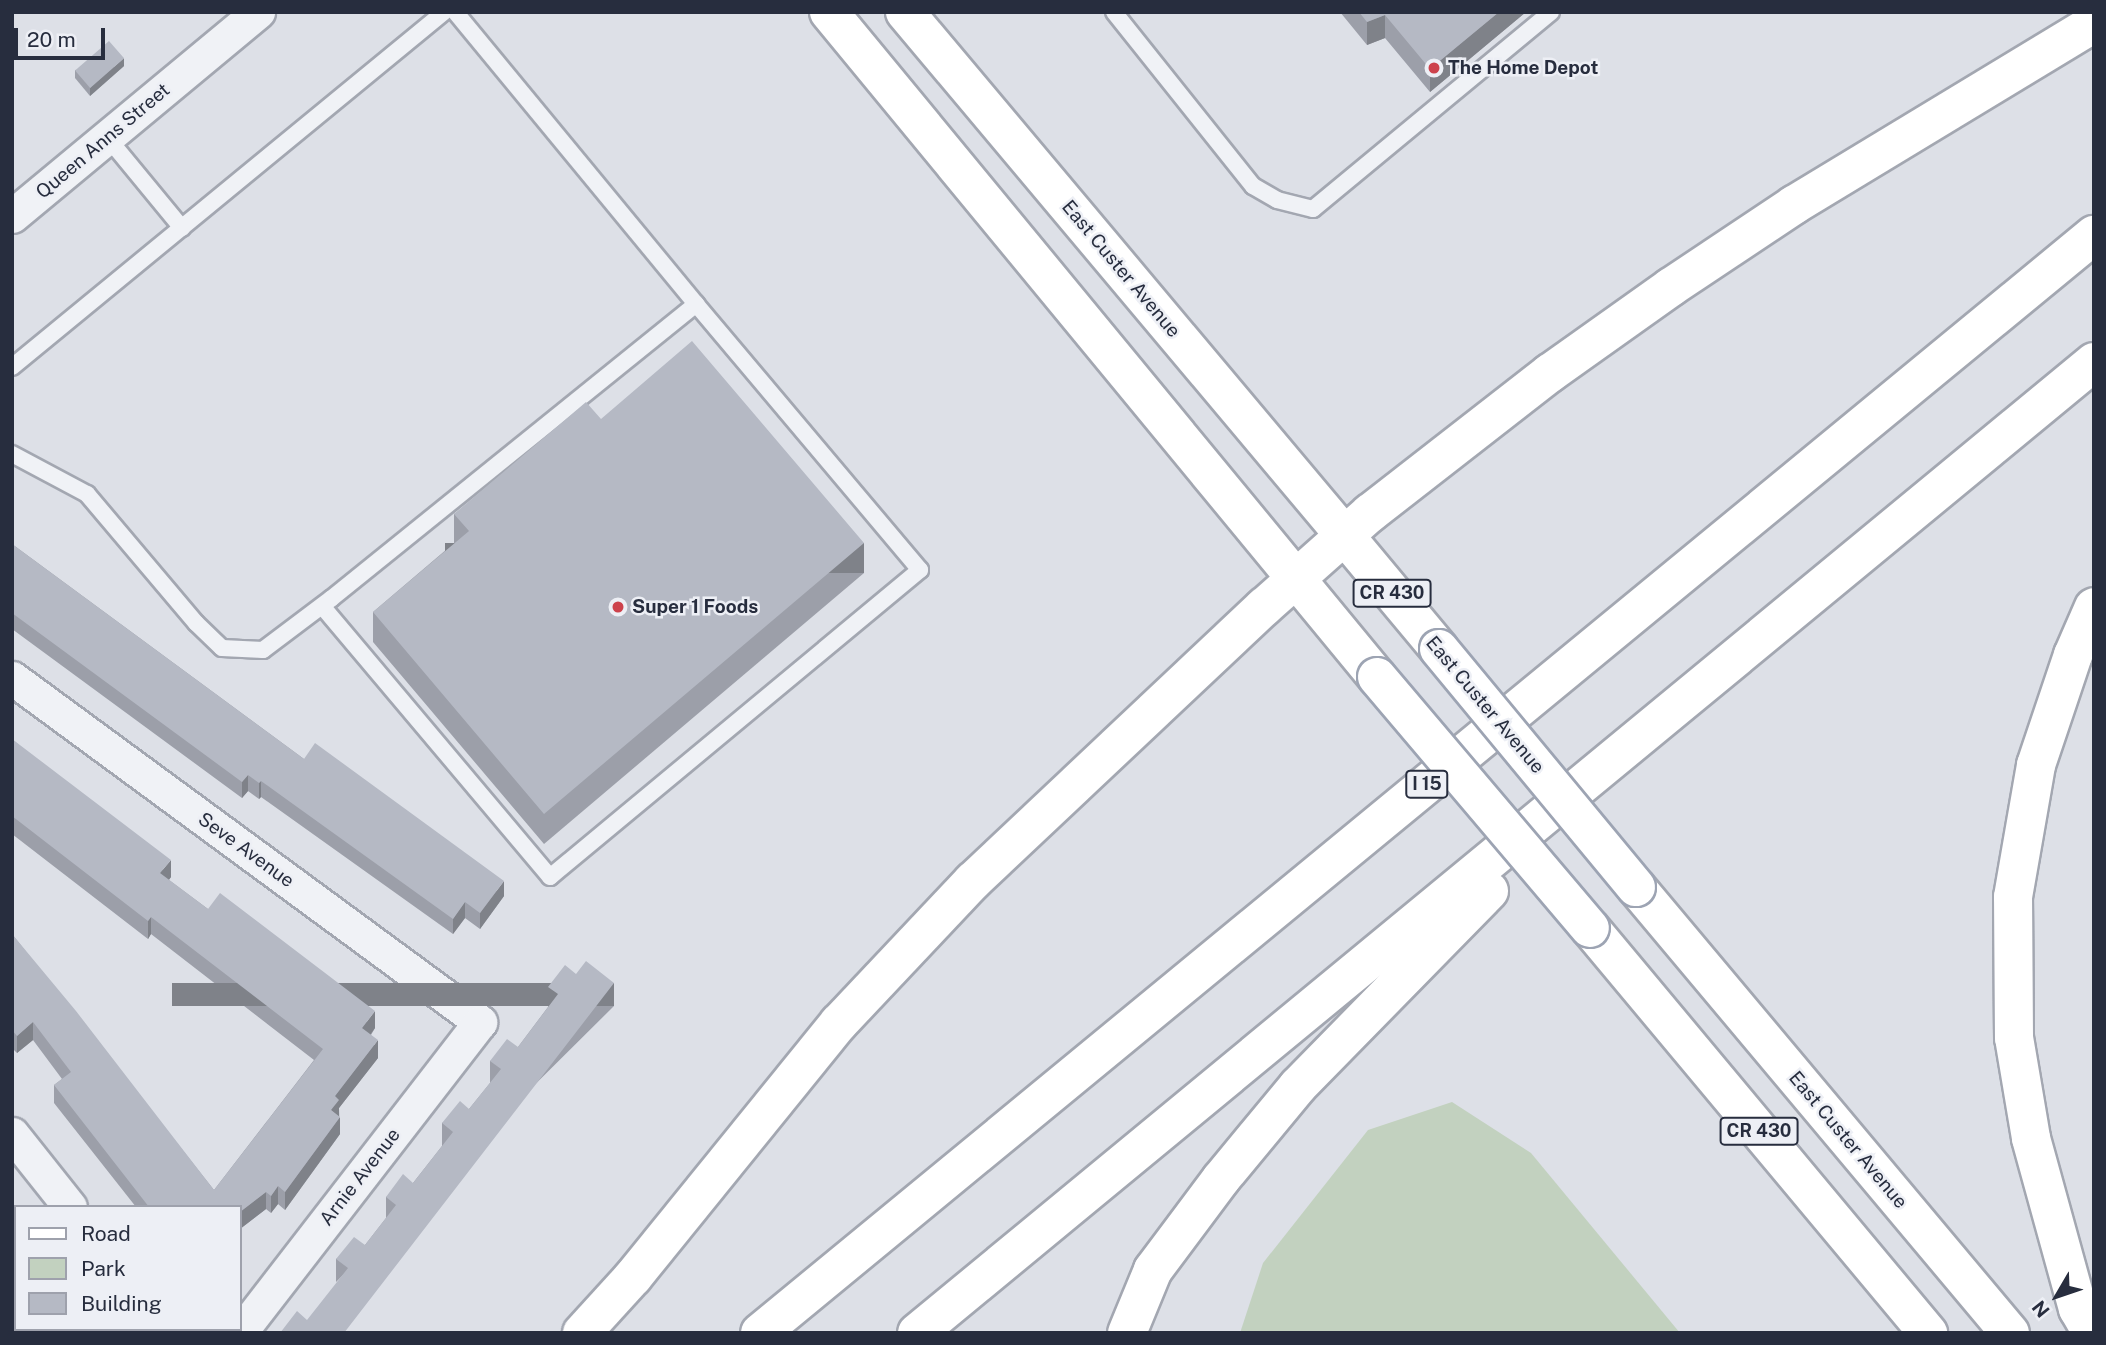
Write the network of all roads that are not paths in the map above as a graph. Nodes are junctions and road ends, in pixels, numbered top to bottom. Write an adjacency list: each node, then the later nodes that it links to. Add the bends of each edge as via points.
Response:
1 (258, 12): 9 (street, Queen Anns Street)
2 (443, 12): 11 (lane)
3 (455, 12): 13 (lane)
4 (829, 12): 18 (main road, CR 430)
5 (905, 12): 17 (main road, East Custer Avenue / CR 430)
6 (1114, 12): 7 (lane, via 1252,186 1277,200 1313,209)
7 (1551, 12)
8 (2094, 23): 17 (main road, via 1794,205 1671,287 1550,373)
9 (107, 137): 10 (street, Queen Anns Street); 11 (lane)
10 (12, 216)
11 (182, 228): 15 (lane)
12 (2094, 234): 28 (main road, I 15)
13 (696, 304): 19 (lane); 19 (lane, via 920,570 550,877)
14 (2094, 362): 22 (main road)
15 (12, 367)
16 (12, 454): 19 (lane, via 87,494 222,648 263,650)
17 (1345, 536): 18 (main road); 32 (main road, East Custer Avenue / CR 430, bridge)
18 (1297, 580): 27 (main road, via 973,881 839,1023 633,1277); 31 (main road, CR 430, bridge)
19 (322, 606)
20 (2094, 607): 33 (main road, via 2036,765 2013,897 2014,1038 2031,1138 2078,1309)
21 (12, 678): 23 (street, Seve Avenue)
22 (1705, 682): 29 (main road); 30 (main road, via 1435,943 1298,1086 1153,1270)
23 (480, 1021): 26 (street, Arnie Avenue)
24 (12, 1134): 25 (street)
25 (68, 1205)
26 (242, 1330)
27 (582, 1333)
28 (760, 1333)
29 (917, 1333)
30 (1127, 1333)
31 (1928, 1333)
32 (2010, 1333)
33 (2092, 1333)

